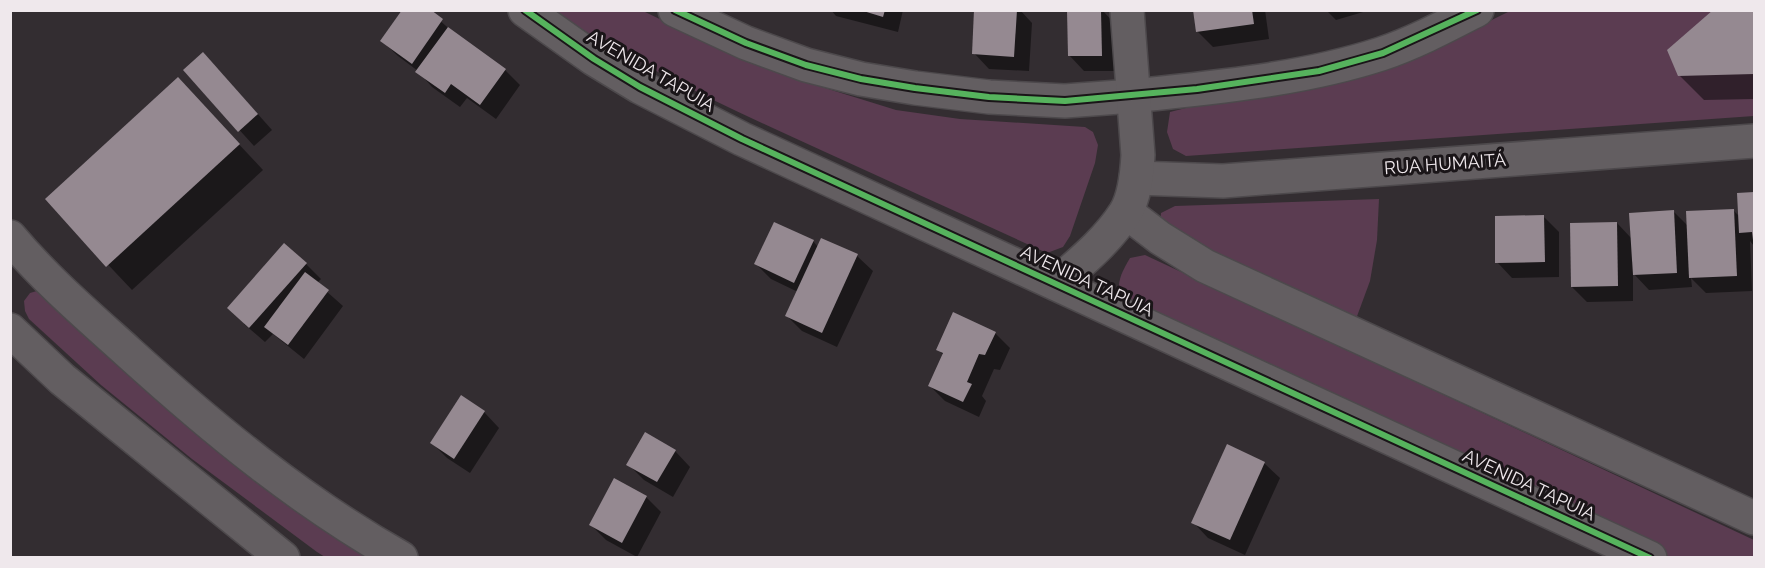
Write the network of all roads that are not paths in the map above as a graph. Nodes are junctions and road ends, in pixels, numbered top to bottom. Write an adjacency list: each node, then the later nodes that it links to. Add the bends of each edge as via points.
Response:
1 (525, 10): 10 (street, AVENIDA TAPUIA, via 640,87 742,139)
2 (675, 10): 5 (street, via 746,43 861,79 989,97 1065,101)
3 (1127, 10): 5 (street)
4 (1477, 10): 5 (street, via 1383,53 1319,71)
5 (1133, 96): 7 (street)
6 (1755, 141): 7 (street, RUA HUMAITÁ, via 1223,181)
7 (1136, 178): 8 (street)
8 (1126, 212): 10 (street, via 1094,251); 12 (street, via 1205,266)
9 (17, 258): 14 (street, via 217,430 297,493)
10 (1056, 283): 15 (street, AVENIDA TAPUIA)
11 (10, 330): 13 (street, via 62,379)
12 (1755, 518)
13 (283, 558)
14 (401, 558)
15 (1650, 558)

